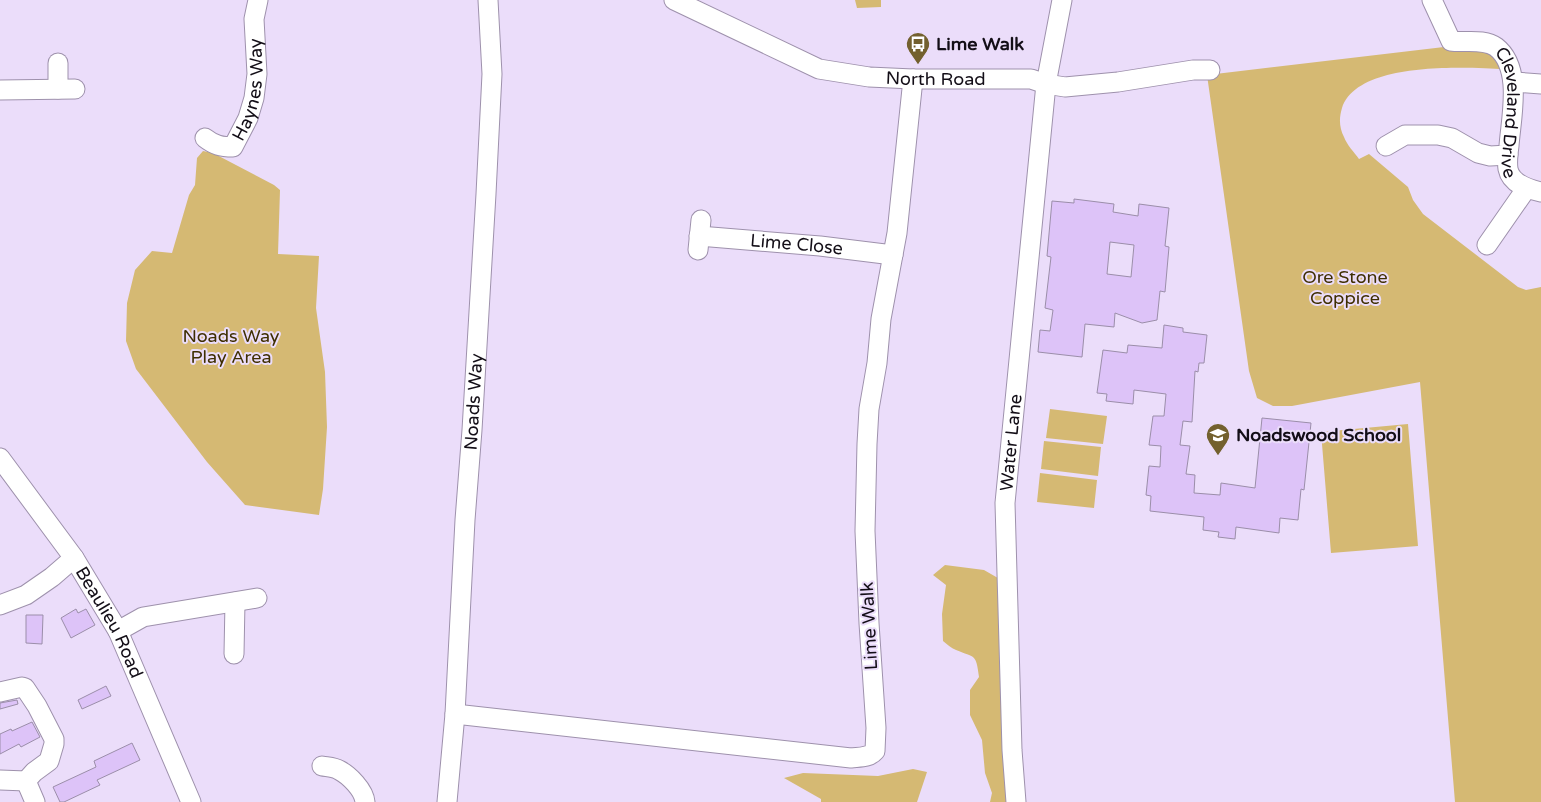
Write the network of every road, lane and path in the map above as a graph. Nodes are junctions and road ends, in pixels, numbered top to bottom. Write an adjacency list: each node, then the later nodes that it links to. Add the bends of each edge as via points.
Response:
1 (258, 0): 13 (street, Haynes Way, via 254,19 257,74 248,118 233,146 223,147)
2 (488, 0): 28 (street, Noads Way, via 492,74)
3 (674, 0): 8 (street, North Road, via 819,69 869,77)
4 (1062, 0): 10 (street, Water Lane)
5 (1432, 0): 9 (street, Cleveland Drive, via 1450,41 1482,42 1495,46 1509,67)
6 (58, 63): 12 (street, via 66,89)
7 (1210, 70): 10 (street, North Road, via 1065,87)
8 (913, 79): 10 (street, North Road, via 1031,79); 19 (street, Lime Walk)
9 (1514, 82): 11 (street); 15 (street, Cleveland Drive)
10 (1046, 84): 36 (street, Water Lane, via 1005,503)
11 (1541, 84)
12 (0, 90)
13 (205, 138)
14 (1386, 146): 15 (street, via 1406,135 1438,135 1452,138 1478,153)
15 (1508, 155): 16 (street, Cleveland Drive, via 1508,170 1515,181)
16 (1533, 190): 18 (street)
17 (699, 235): 19 (street, Lime Close)
18 (1486, 245)
19 (893, 255): 28 (street, Lime Walk, via 869,409 865,496 876,751 872,755 851,758)
20 (0, 458): 21 (street, Beaulieu Road)
21 (74, 558): 24 (street, via 26,595); 25 (street, Beaulieu Road)
22 (257, 598): 23 (street)
23 (235, 602): 25 (street, via 143,617); 26 (street)
24 (0, 605)
25 (118, 631): 33 (street, Beaulieu Road)
26 (234, 654)
27 (0, 692): 31 (street, via 25,688 54,739 49,761)
28 (455, 714): 35 (street, Noads Way)
29 (322, 766): 34 (street, via 338,769 353,781)
30 (0, 780): 31 (street)
31 (26, 781): 32 (street)
32 (35, 802)
33 (191, 802)
34 (365, 802)
35 (447, 802)
36 (1016, 802)

